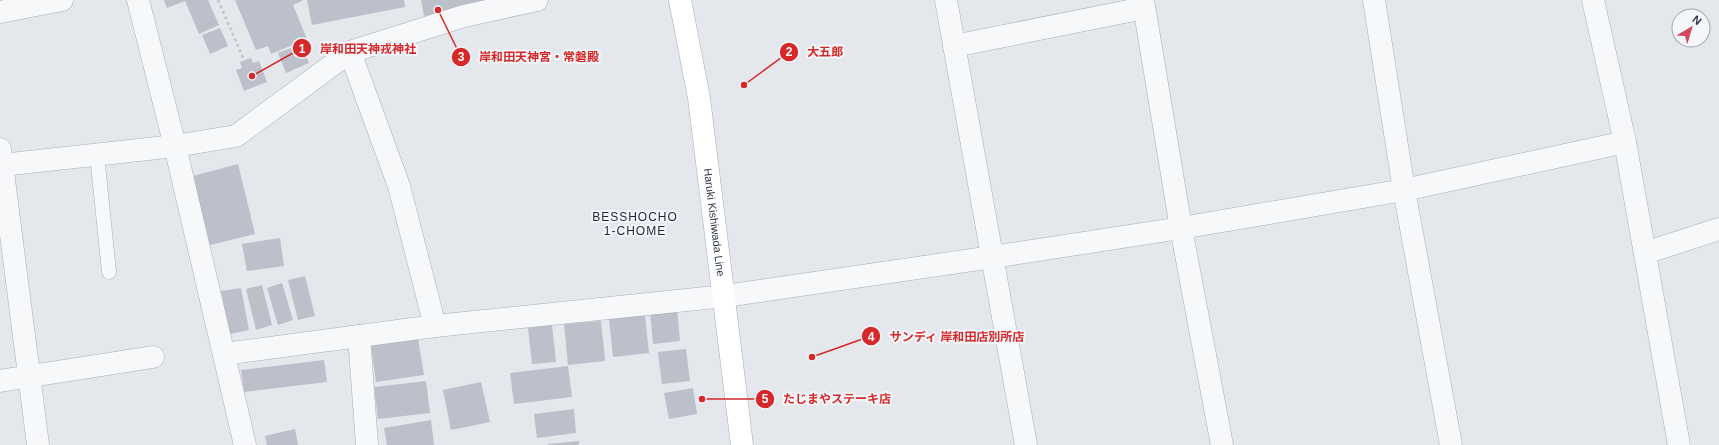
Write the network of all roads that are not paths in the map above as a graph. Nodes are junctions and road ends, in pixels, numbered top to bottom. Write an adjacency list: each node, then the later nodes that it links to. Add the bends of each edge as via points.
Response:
1 (62, 0): 9 (street)
2 (138, 0): 13 (street)
3 (537, 0): 11 (street, via 464,16)
4 (680, 0): 22 (main road, Haruki Kishiwada Line, via 699,98)
5 (946, 0): 10 (street)
6 (1374, 0): 16 (street)
7 (1593, 0): 12 (street)
8 (1143, 4): 10 (street); 17 (street)
9 (0, 12)
10 (954, 46): 20 (street)
11 (350, 52): 13 (street, via 236,136); 23 (street, via 399,186)
12 (1625, 142): 16 (street); 19 (street)
13 (175, 146): 14 (street); 25 (street)
14 (97, 155): 15 (street); 21 (lane)
15 (1, 157): 27 (street)
16 (1404, 190): 17 (street); 35 (street)
17 (1181, 228): 20 (street); 34 (street)
18 (1719, 229): 19 (street)
19 (1645, 253): 36 (street)
20 (992, 257): 22 (street); 33 (street)
21 (109, 272)
22 (724, 296): 23 (street); 32 (main road, Haruki Kishiwada Line)
23 (435, 326): 24 (street)
24 (359, 336): 25 (street); 31 (street)
25 (224, 354): 30 (street)
26 (153, 357): 27 (street)
27 (29, 377): 28 (street); 29 (street)
28 (0, 381)
29 (38, 445)
30 (245, 445)
31 (368, 445)
32 (742, 445)
33 (1026, 445)
34 (1222, 445)
35 (1451, 445)
36 (1679, 445)

